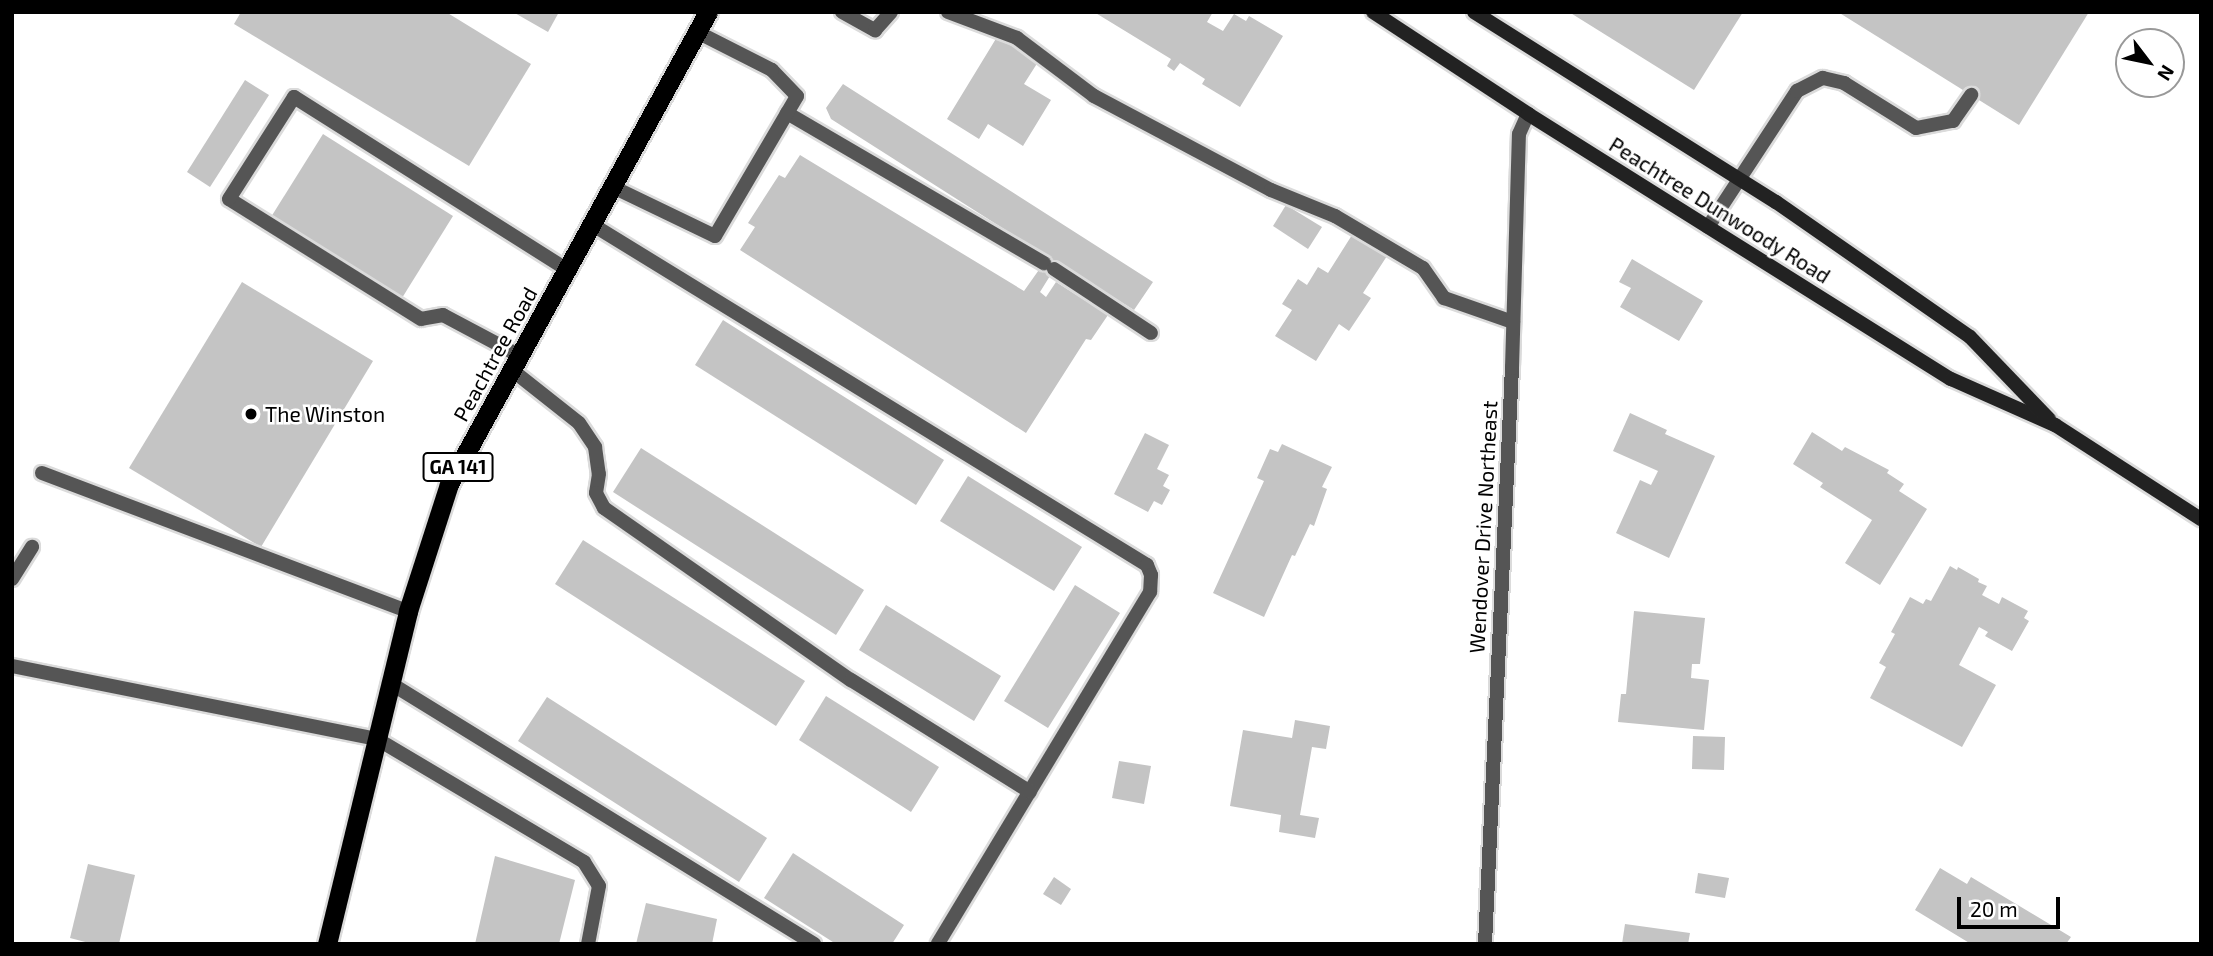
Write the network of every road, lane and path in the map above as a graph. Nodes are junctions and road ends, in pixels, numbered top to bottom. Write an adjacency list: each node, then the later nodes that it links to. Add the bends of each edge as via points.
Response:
1 (708, 12): 7 (highway, Peachtree Road / GA 141)
2 (842, 12): 3 (street, via 875,30)
3 (891, 12)
4 (948, 12): 16 (street, via 1017,38 1094,96 1271,190 1335,216 1423,268 1444,298)
5 (1373, 12): 10 (main road, Peachtree Dunwoody Road)
6 (1474, 12): 11 (main road, Peachtree Dunwoody Road)
7 (697, 32): 9 (street, via 772,70 797,96); 12 (highway, Peachtree Road / GA 141)
8 (1971, 95): 11 (street, via 1953,121 1916,128 1844,83 1824,79 1797,91)
9 (787, 113): 12 (street, via 715,236); 17 (street, via 1049,266)
10 (1528, 114): 14 (main road, Peachtree Dunwoody Road); 16 (street, Wendover Drive Northeast, via 1519,134)
11 (1740, 179): 14 (street); 19 (main road, Peachtree Dunwoody Road, via 1970,337)
12 (613, 187): 13 (highway, Peachtree Road / GA 141)
13 (593, 225): 15 (highway, Peachtree Road / GA 141); 28 (street, via 1147,565 1150,592)
14 (1708, 227): 19 (main road, Peachtree Dunwoody Road, via 1951,379)
15 (568, 270): 18 (highway, Peachtree Road / GA 141); 18 (street, via 294,97 229,199 421,319 443,315)
16 (1513, 322): 33 (street, Wendover Drive Northeast)
17 (1152, 333)
18 (516, 363): 24 (highway, Peachtree Road / GA 141, via 449,484); 28 (street, via 579,422 594,447 599,474 596,493 604,508 851,680)
19 (2055, 425): 21 (main road, Peachtree Dunwoody Road)
20 (42, 473): 24 (street)
21 (2201, 519)
22 (32, 547): 23 (street)
23 (12, 579)
24 (408, 611): 26 (highway, Peachtree Road / GA 141)
25 (12, 666): 27 (street)
26 (390, 683): 27 (highway, Peachtree Road / GA 141); 31 (street)
27 (377, 740): 29 (highway, Peachtree Road / GA 141); 30 (street, via 584,862 599,886)
28 (1030, 792): 32 (street)
29 (327, 944)
30 (589, 944)
31 (814, 944)
32 (938, 944)
33 (1485, 944)

